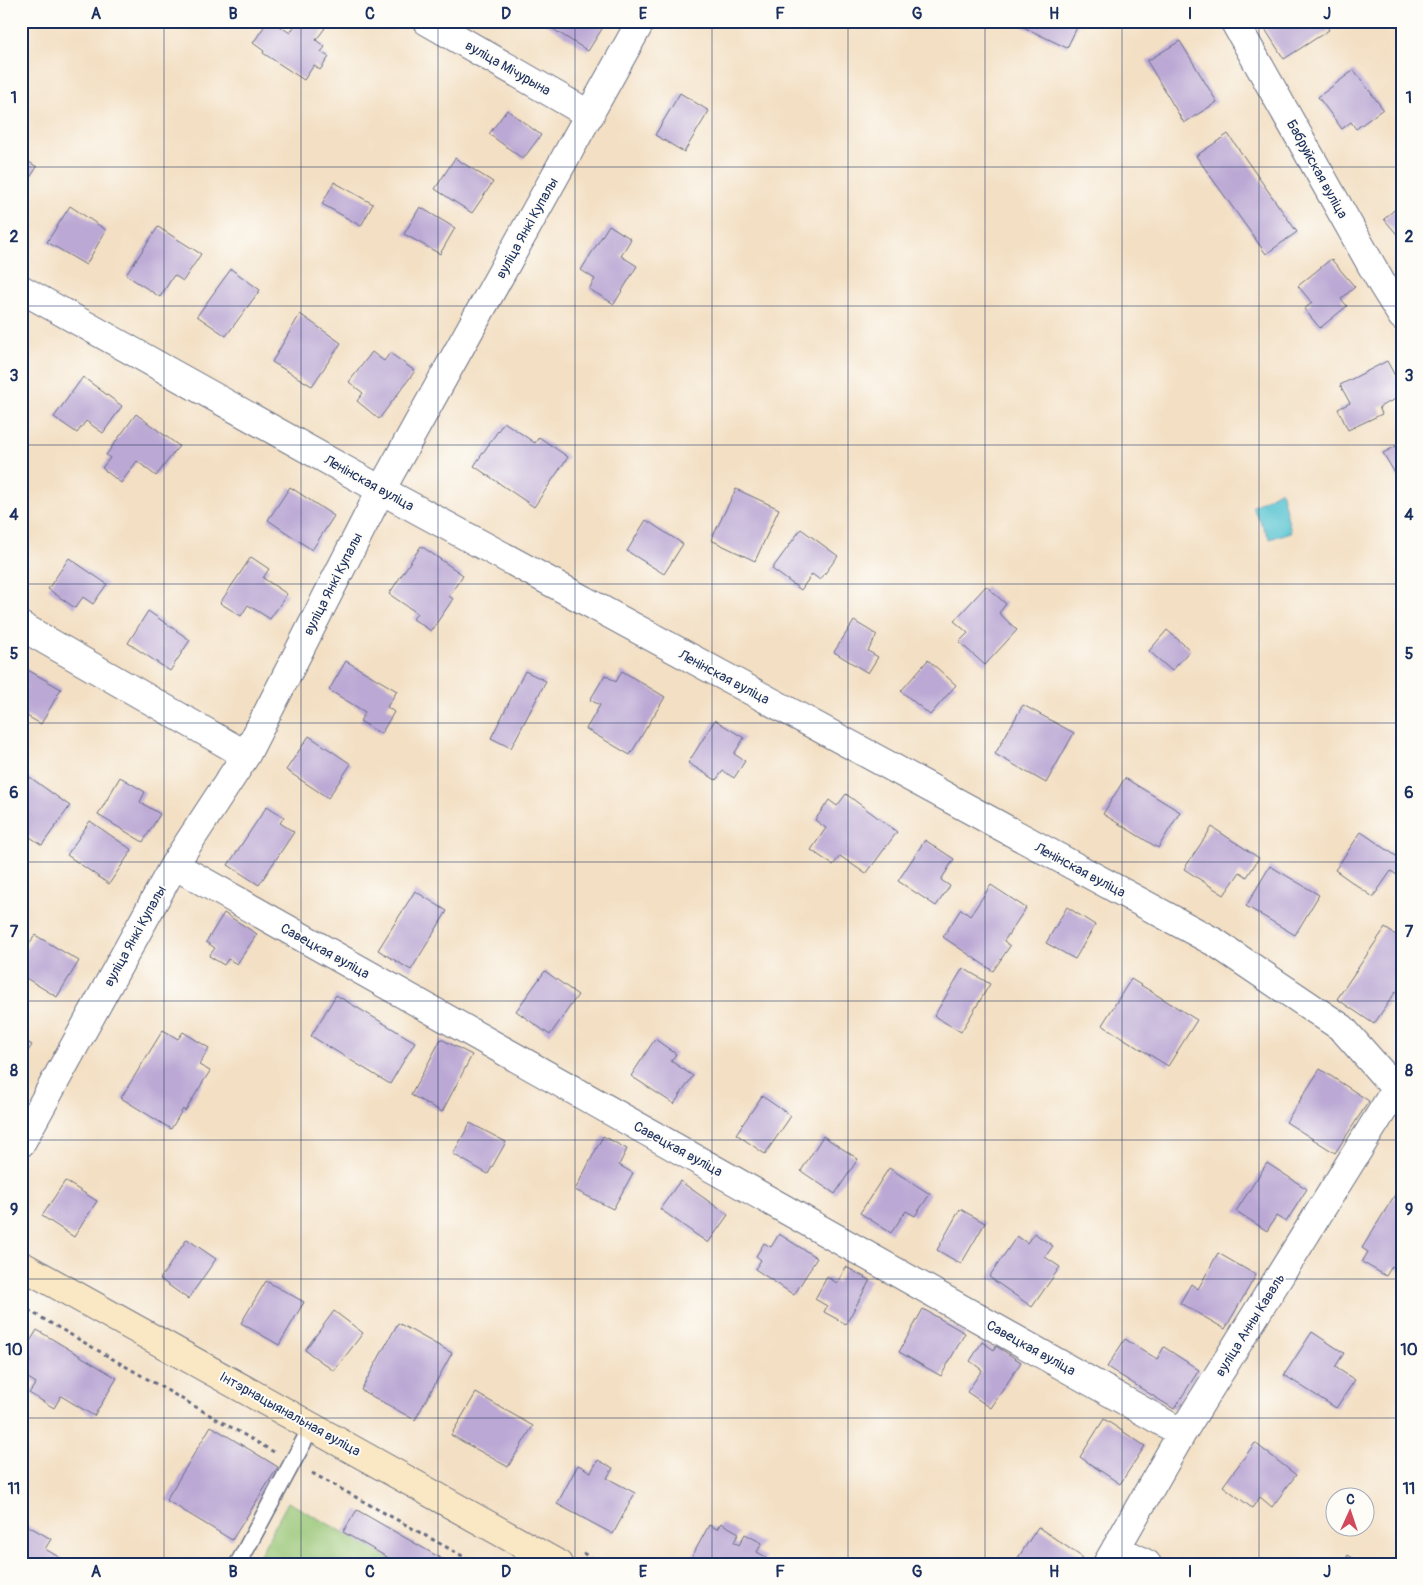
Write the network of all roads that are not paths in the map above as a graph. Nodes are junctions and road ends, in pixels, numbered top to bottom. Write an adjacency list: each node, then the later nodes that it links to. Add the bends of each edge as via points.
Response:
1 (427, 21): 4 (street, вуліца Мічурына)
2 (640, 21): 4 (street, вуліца Янкі Купалы)
3 (1234, 21): 6 (street, Бабруйская вуліца)
4 (590, 115): 7 (street, вуліца Янкі Купалы)
5 (21, 289): 7 (street, Ленінская вуліца)
6 (1402, 316)
7 (381, 490): 9 (street, вуліца Янкі Купалы); 11 (street, Ленінская вуліца, via 1216,943 1342,1028)
8 (21, 626): 9 (street)
9 (246, 755): 10 (street, вуліца Янкі Купалы)
10 (174, 865): 12 (street, вуліца Янкі Купалы); 15 (street, Савецкая вуліца)
11 (1399, 1093): 15 (street, вуліца Анны Каваль)
12 (21, 1143)
13 (21, 1265): 14 (street, Інтэрнацыянальная вуліца)
14 (312, 1426): 17 (lane); 18 (street, Інтэрнацыянальная вуліца)
15 (1182, 1433): 16 (street, вуліца Анны Каваль)
16 (1112, 1556): 19 (street)
17 (238, 1564)
18 (558, 1564)
19 (1146, 1564)

